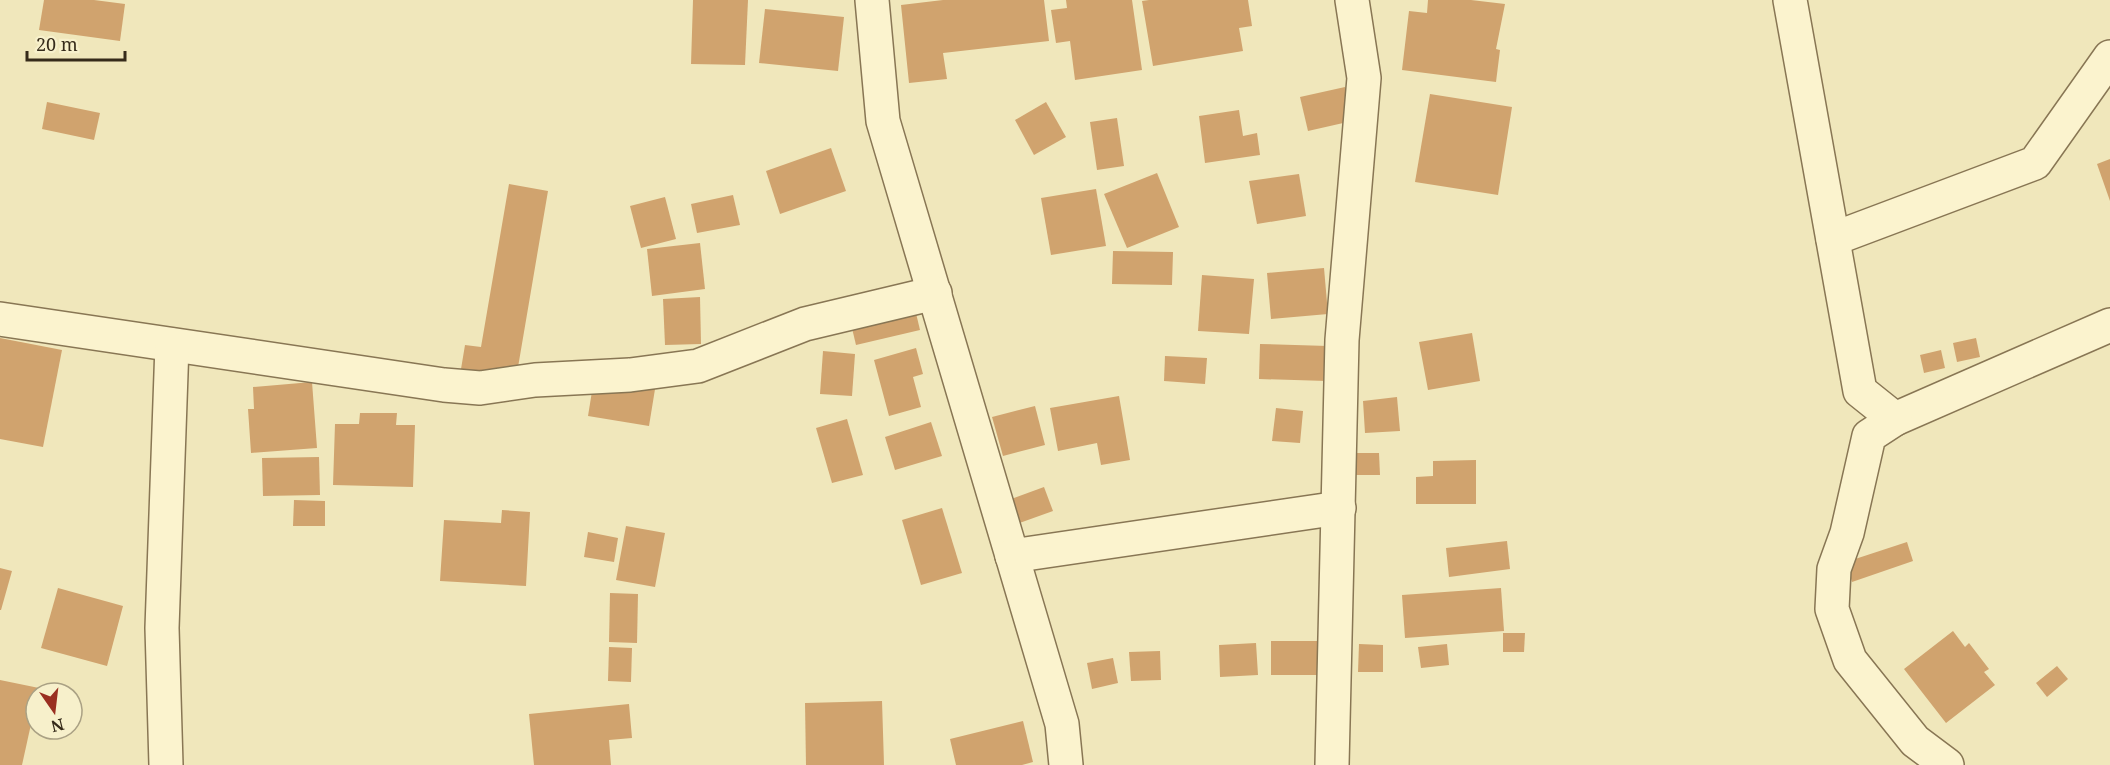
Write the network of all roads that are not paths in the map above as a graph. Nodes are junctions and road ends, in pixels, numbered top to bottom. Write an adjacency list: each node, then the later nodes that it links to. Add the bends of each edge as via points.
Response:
1 (872, 0): 6 (street, via 884,121)
2 (1352, 0): 11 (street, via 1364,78 1342,340)
3 (1790, 0): 5 (street)
4 (2110, 57): 5 (street, via 2035,163)
5 (1833, 239): 10 (street, via 1860,391)
6 (935, 293): 9 (street, via 805,324 698,366 480,388); 12 (street)
7 (0, 319): 9 (street)
8 (2110, 325): 10 (street)
9 (172, 345): 13 (street, via 162,628)
10 (1895, 419): 16 (street, via 1869,436 1847,533 1834,569 1832,609 1850,660 1915,741)
11 (1339, 508): 12 (street); 15 (street)
12 (1012, 556): 14 (street, via 1062,724)
13 (166, 765)
14 (1066, 765)
15 (1332, 765)
16 (1947, 765)

